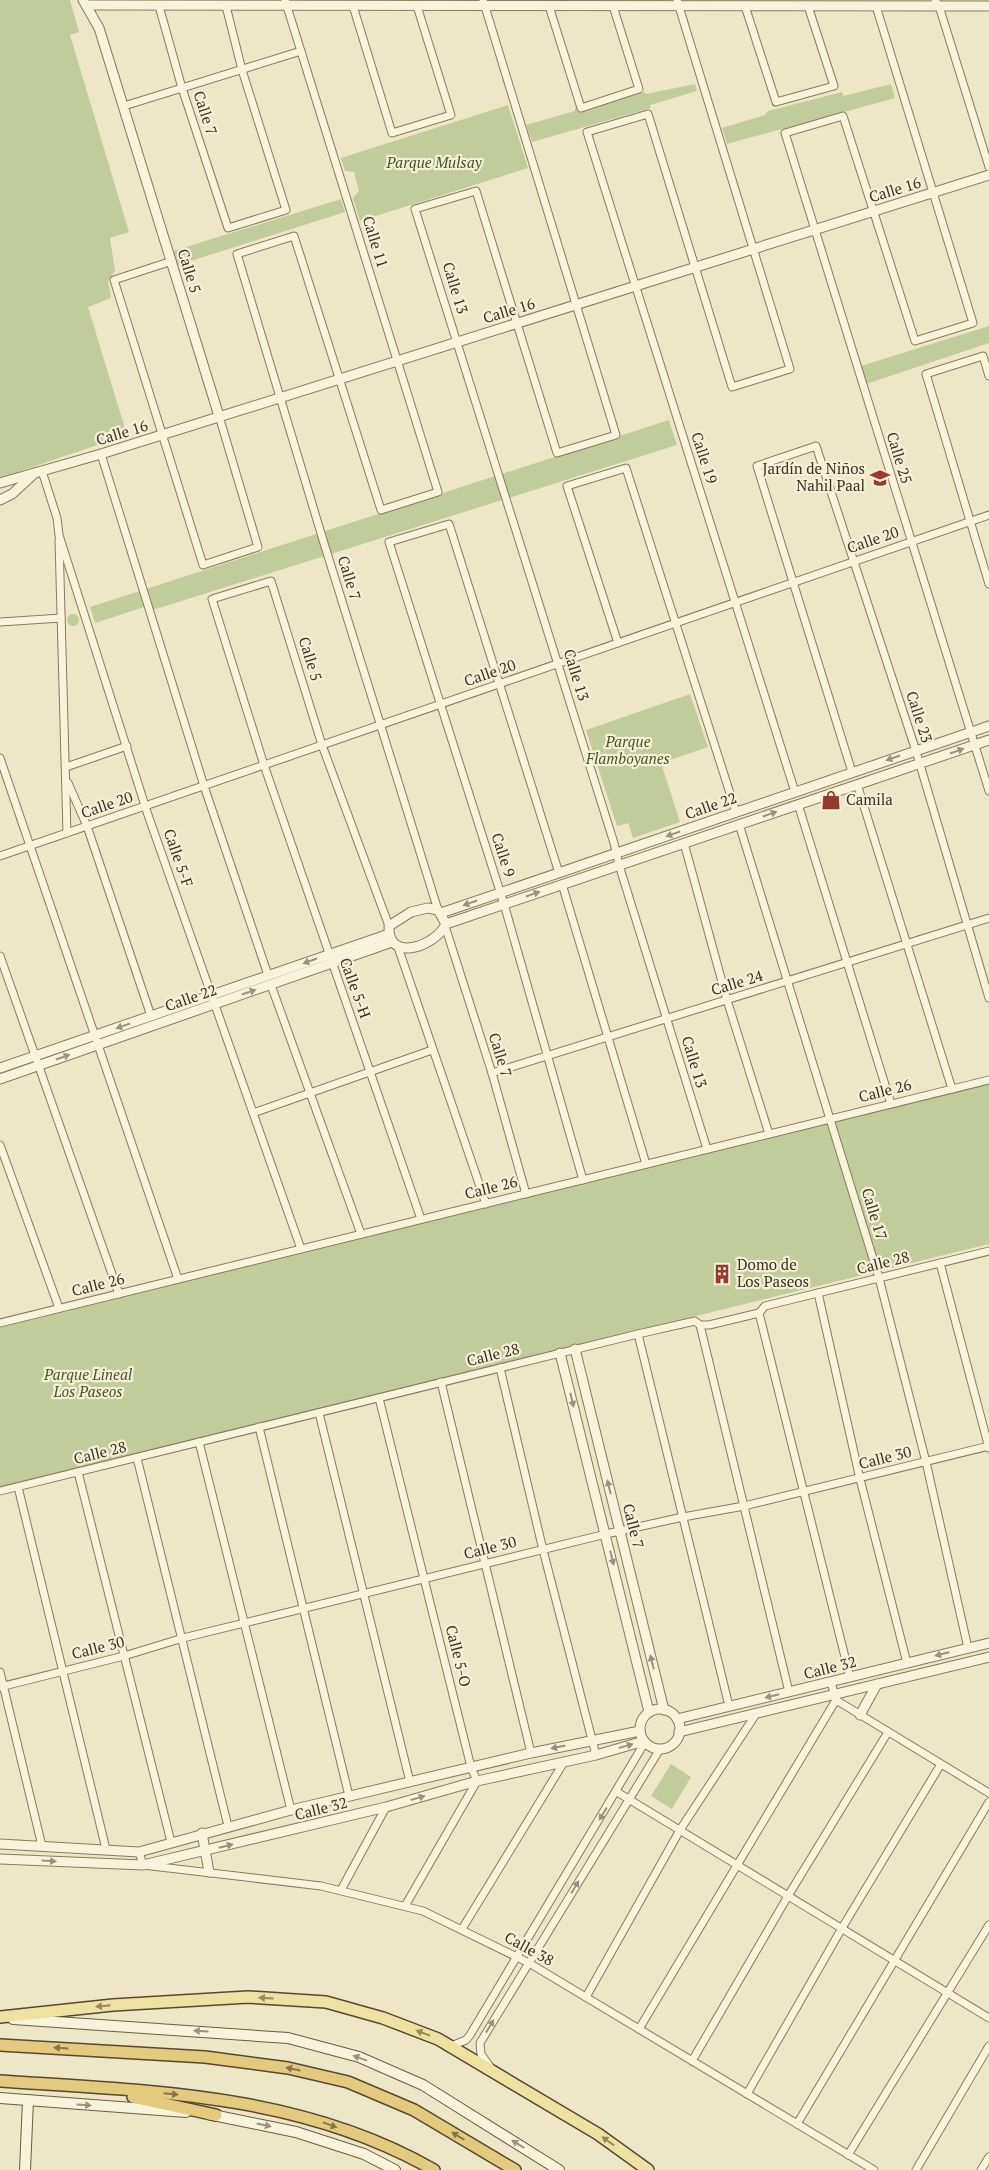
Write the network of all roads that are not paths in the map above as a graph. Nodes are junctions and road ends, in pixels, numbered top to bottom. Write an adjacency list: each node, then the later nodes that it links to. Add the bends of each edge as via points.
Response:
1 (85, 3): 6 (street); 19 (street, Calle 5, via 99,28)
2 (286, 3): 7 (street); 8 (street); 16 (street, Calle 11)
3 (484, 3): 9 (street); 10 (street); 29 (street)
4 (677, 3): 11 (street); 12 (street); 25 (street)
5 (937, 3): 14 (street); 15 (street); 20 (street)
6 (158, 6): 7 (street); 18 (street, Calle 7)
7 (226, 6): 17 (street)
8 (353, 6): 9 (street); 9 (street, via 392,134 451,115)
9 (417, 6)
10 (549, 6): 11 (street); 11 (street, via 581,108 639,89)
11 (613, 6)
12 (746, 6): 13 (street); 13 (street, via 776,102 834,86)
13 (808, 6): 14 (street)
14 (876, 6): 22 (street)
15 (989, 6)
16 (301, 52): 17 (street); 32 (street, Calle 11)
17 (242, 70): 18 (street); 18 (street, Calle 7, via 286,210 228,228)
18 (182, 88): 19 (street)
19 (124, 106): 26 (street, Calle 5)
20 (989, 167)
21 (989, 175): 22 (street, Calle 16)
22 (932, 193): 23 (street, Calle 16); 23 (street, via 973,323 916,342)
23 (874, 211): 24 (street, Calle 16); 24 (street, Calle 25, via 842,116 785,133)
24 (814, 230): 25 (street, Calle 16); 45 (street, Calle 25)
25 (753, 249): 27 (street, Calle 16); 27 (street, via 790,369 732,387)
26 (172, 261): 36 (street, Calle 5); 37 (street, via 114,280)
27 (696, 267): 28 (street, Calle 16); 28 (street, Calle 19, via 648,114 587,132)
28 (635, 286): 29 (street, Calle 16); 50 (street, Calle 19)
29 (577, 304): 30 (street, Calle 16); 30 (street, via 616,435 557,453)
30 (516, 323): 31 (street, Calle 16); 31 (street, Calle 13, via 476,190 416,209)
31 (457, 341): 32 (street, Calle 16); 55 (street, Calle 13)
32 (398, 360): 34 (street, Calle 16); 34 (street, Calle 11, via 438,492 382,510)
33 (989, 376): 43 (street, via 983,356 926,374)
34 (340, 378): 35 (street, Calle 16); 35 (street, Calle 7, via 294,236 237,254)
35 (279, 397): 36 (street, Calle 16); 58 (street, Calle 7)
36 (219, 416): 37 (street, Calle 16); 37 (street, Calle 5, via 258,547 203,565)
37 (164, 434): 38 (street, Calle 16)
38 (101, 454): 39 (street, Calle 16); 73 (street)
39 (39, 472): 40 (street, Calle 16); 41 (street); 44 (street, Calle 5-F)
40 (0, 483)
41 (0, 500)
42 (989, 515): 43 (street, Calle 20)
43 (970, 522): 45 (street, Calle 20); 48 (street)
44 (59, 535): 51 (street); 64 (street, Calle 5-F)
45 (910, 541): 46 (street, Calle 20); 60 (street, Calle 25)
46 (854, 561): 47 (street, Calle 20); 47 (street, Calle 23, via 816,446 758,466); 65 (street, Calle 23)
47 (793, 582): 50 (street, Calle 20); 70 (street)
48 (989, 584)
49 (212, 599): 62 (street, Calle 5, via 271,581); 68 (street, Calle 5-H)
50 (735, 602): 53 (street, Calle 20); 75 (street, Calle 19)
51 (60, 618): 52 (street); 69 (street)
52 (0, 622)
53 (676, 623): 54 (street, Calle 20); 54 (street, via 626,468 566,486); 78 (street)
54 (618, 643): 55 (street, Calle 20)
55 (558, 664): 56 (street, Calle 20); 84 (street, Calle 13)
56 (500, 684): 57 (street, Calle 20); 57 (street, Calle 9, via 449,524 389,542); 87 (street)
57 (441, 704): 58 (street, Calle 20); 89 (street, Calle 9)
58 (380, 725): 62 (street, Calle 20); 91 (street, Calle 7)
59 (989, 726): 60 (street, Calle 22)
60 (970, 732): 63 (street, Calle 25); 65 (street, Calle 22)
61 (989, 740): 63 (street, Calle 22)
62 (322, 745): 68 (street, Calle 20); 95 (street, Calle 5)
63 (974, 745): 67 (street, Calle 22, one-way to 63); 74 (street, Calle 25)
64 (127, 746): 69 (street); 77 (street, Calle 5-F)
65 (916, 751): 67 (street, Calle 23); 70 (street, Calle 22, one-way to 70)
66 (0, 758): 83 (street)
67 (919, 763): 72 (street, Calle 22); 93 (street, Calle 23)
68 (264, 765): 73 (street, Calle 20); 98 (street, Calle 5-H)
69 (66, 766): 71 (street)
70 (852, 772): 75 (street, Calle 22)
71 (67, 780): 80 (street); 81 (street)
72 (857, 784): 76 (street, Calle 22); 96 (street)
73 (204, 786): 77 (street, Calle 20); 100 (street)
74 (989, 791)
75 (795, 792): 78 (street, Calle 22)
76 (798, 804): 79 (street, Calle 22, one-way to 76); 99 (street)
77 (145, 806): 80 (street, Calle 20); 102 (street, Calle 5-F)
78 (736, 812): 84 (street, Calle 22, one-way to 84)
79 (739, 824): 82 (street, Calle 22); 101 (street, Calle 17)
80 (87, 826): 81 (street, Calle 20); 106 (street)
81 (67, 833): 83 (street, Calle 20)
82 (684, 843): 86 (street, Calle 22); 104 (street)
83 (30, 846): 85 (street, Calle 20); 108 (street)
84 (616, 853): 86 (street, Calle 13); 87 (street, Calle 22)
85 (0, 856)
86 (619, 865): 88 (street, Calle 22); 107 (street, Calle 13)
87 (559, 873): 89 (street, Calle 22)
88 (562, 884): 90 (street, Calle 22, one-way to 88); 109 (street)
89 (501, 892): 90 (street, Calle 9); 91 (street, Calle 22, one-way to 91)
90 (504, 904): 94 (street, Calle 22); 112 (street, Calle 9)
91 (440, 911): 94 (street); 95 (street, Calle 22, via 428,908 411,912)
92 (989, 918): 93 (street, Calle 24)
93 (968, 924): 96 (street, Calle 24); 103 (street, Calle 23)
94 (445, 925): 95 (street, via 434,940 425,944); 117 (street, Calle 7)
95 (392, 937): 98 (street, Calle 22); 111 (street, Calle 5)
96 (907, 944): 99 (street, Calle 24); 120 (street)
97 (0, 956): 113 (street)
98 (330, 959): 100 (street, Calle 22); 116 (street, Calle 5-H)
99 (848, 962): 101 (street, Calle 24); 122 (street)
100 (270, 980): 102 (street, Calle 22); 105 (street, Calle 22, one-way to 100); 121 (street)
101 (788, 982): 104 (street, Calle 24); 124 (street, Calle 17)
102 (212, 995): 105 (street, Calle 5-F); 106 (street, Calle 22)
103 (989, 998)
104 (727, 1000): 107 (street, Calle 24); 125 (street)
105 (215, 1004): 110 (street, Calle 22); 123 (street, Calle 5-F)
106 (151, 1016): 108 (street, Calle 22, one-way to 108)
107 (666, 1018): 109 (street, Calle 24); 127 (street, Calle 13)
108 (94, 1036): 110 (street); 113 (street, Calle 22)
109 (607, 1036): 112 (street, Calle 24); 128 (street)
110 (97, 1045): 114 (street, Calle 22, one-way to 110); 138 (street)
111 (432, 1050): 116 (street); 131 (street, Calle 5)
112 (548, 1055): 117 (street, Calle 24); 129 (street, Calle 9)
113 (35, 1056): 114 (street); 115 (street, Calle 22)
114 (39, 1065): 118 (street, Calle 22); 140 (street)
115 (0, 1068)
116 (371, 1072): 121 (street); 132 (street, Calle 5-H)
117 (492, 1073): 130 (street, Calle 7)
118 (0, 1079)
119 (989, 1080): 120 (street, Calle 26)
120 (952, 1089): 122 (street, Calle 26)
121 (310, 1092): 123 (street); 133 (street)
122 (891, 1104): 124 (street, Calle 26)
123 (253, 1113): 134 (street, Calle 5-F)
124 (830, 1119): 125 (street, Calle 26); 137 (street, Calle 17)
125 (769, 1134): 127 (street, Calle 26)
126 (0, 1145): 141 (street)
127 (707, 1149): 128 (street, Calle 26)
128 (646, 1164): 129 (street, Calle 26)
129 (583, 1180): 130 (street, Calle 26)
130 (526, 1194): 131 (street, Calle 26)
131 (486, 1204): 132 (street, Calle 26)
132 (422, 1219): 133 (street, Calle 26)
133 (361, 1234): 134 (street, Calle 26)
134 (301, 1249): 138 (street, Calle 26)
135 (989, 1251): 136 (street, Calle 28)
136 (940, 1263): 137 (street, Calle 28); 154 (street)
137 (879, 1278): 139 (street, Calle 28); 156 (street, Calle 17)
138 (178, 1279): 140 (street, Calle 26)
139 (818, 1293): 142 (street, Calle 28, via 765,1306); 158 (street)
140 (119, 1294): 141 (street, Calle 26)
141 (59, 1308): 143 (street, Calle 26)
142 (759, 1313): 144 (street, Calle 28); 160 (street)
143 (0, 1323)
144 (700, 1324): 145 (street, Calle 28, via 695,1320); 162 (street)
145 (638, 1334): 146 (street, Calle 28); 163 (street)
146 (575, 1350): 147 (street, Calle 28); 164 (street, Calle 7, one-way to 146)
147 (560, 1353): 148 (street, Calle 28); 165 (street, Calle 7, one-way to 165)
148 (500, 1368): 149 (street, Calle 28); 166 (street)
149 (441, 1382): 150 (street, Calle 28); 167 (street)
150 (379, 1398): 151 (street, Calle 28); 168 (street, Calle 5-O)
151 (319, 1413): 152 (street, Calle 28); 169 (street)
152 (259, 1428): 153 (street, Calle 28); 170 (street)
153 (199, 1442): 155 (street, Calle 28); 171 (street)
154 (989, 1446): 156 (street, Calle 30)
155 (137, 1458): 157 (street, Calle 28); 172 (street)
156 (926, 1462): 158 (street, Calle 30); 174 (street, Calle 17)
157 (78, 1472): 159 (street, Calle 28); 175 (street)
158 (860, 1478): 160 (street, Calle 30); 177 (street)
159 (18, 1487): 161 (street, Calle 28); 178 (street)
160 (805, 1490): 162 (street, Calle 30); 180 (street)
161 (0, 1491)
162 (744, 1506): 163 (street, Calle 30); 184 (street)
163 (684, 1516): 164 (street, Calle 30); 186 (street)
164 (620, 1532): 165 (street, Calle 30); 187 (street, Calle 7, one-way to 164)
165 (606, 1534): 166 (street, Calle 30); 188 (street, Calle 7, one-way to 188)
166 (543, 1550): 167 (street, Calle 30); 195 (street)
167 (484, 1564): 168 (street, Calle 30); 198 (street)
168 (424, 1579): 169 (street, Calle 30); 202 (street, Calle 5-O)
169 (362, 1594): 170 (street, Calle 30); 204 (street)
170 (304, 1608): 171 (street, Calle 30); 207 (street)
171 (245, 1623): 172 (street, Calle 30); 211 (street)
172 (183, 1638): 175 (street, Calle 30); 212 (street)
173 (989, 1643): 174 (street, Calle 32)
174 (968, 1648): 177 (street, Calle 32, one-way to 177)
175 (124, 1656): 178 (street, Calle 30); 215 (street)
176 (989, 1657): 182 (street, Calle 32)
177 (907, 1663): 180 (street, Calle 32)
178 (63, 1671): 183 (street, Calle 30); 218 (street)
179 (0, 1672): 183 (street)
180 (850, 1677): 181 (street, Calle 32)
181 (831, 1682): 184 (street, Calle 32); 185 (street)
182 (877, 1684): 185 (street, Calle 32); 190 (street)
183 (2, 1687): 217 (street)
184 (789, 1692): 186 (street, Calle 32, one-way to 186)
185 (835, 1697): 189 (street, Calle 32); 190 (street); 222 (street)
186 (728, 1706): 191 (street, Calle 32)
187 (664, 1710): 188 (street); 191 (street)
188 (650, 1712): 192 (street, via 642,1720)
189 (756, 1714): 193 (street, Calle 32); 213 (street)
190 (860, 1715): 194 (street)
191 (677, 1719): 193 (street)
192 (640, 1731): 195 (street, Calle 32); 196 (street)
193 (679, 1732): 197 (street, via 673,1744)
194 (888, 1732): 201 (street); 226 (street)
195 (591, 1740): 198 (street, Calle 32, one-way to 198); 199 (street)
196 (645, 1741): 197 (street); 199 (street, Calle 32, one-way to 196); 205 (street)
197 (660, 1749): 208 (street)
198 (530, 1753): 202 (street, Calle 32)
199 (596, 1755): 200 (street, Calle 32)
200 (564, 1762): 203 (street, Calle 32); 230 (street)
201 (941, 1764): 206 (street); 229 (street)
202 (471, 1767): 203 (street, Calle 5-O); 204 (street, Calle 32)
203 (477, 1781): 210 (street, Calle 32, one-way to 203); 227 (street)
204 (410, 1782): 207 (street, Calle 32)
205 (617, 1792): 208 (street); 231 (street, one-way to 231)
206 (989, 1793)
207 (349, 1796): 211 (street, Calle 32)
208 (628, 1799): 213 (street); 233 (street, one-way to 208)
209 (989, 1802): 232 (street)
210 (386, 1807): 220 (street, Calle 32, one-way to 210); 225 (street)
211 (291, 1810): 212 (street, Calle 32)
212 (228, 1826): 214 (street, Calle 32)
213 (680, 1830): 222 (street); 235 (street)
214 (202, 1833): 215 (street, Calle 32); 220 (street)
215 (171, 1842): 219 (street, Calle 32)
216 (0, 1844): 217 (street, Calle 32)
217 (42, 1846): 218 (street, Calle 32)
218 (106, 1849): 219 (street, Calle 32)
219 (139, 1852): 223 (street)
220 (206, 1852): 223 (street, Calle 32); 224 (street)
221 (0, 1859): 223 (street, Calle 32, one-way to 223)
222 (737, 1864): 226 (street); 240 (street)
223 (143, 1866): 224 (street, Calle 38)
224 (209, 1872): 225 (street, Calle 38)
225 (340, 1890): 227 (street, Calle 38)
226 (788, 1896): 229 (street); 244 (street)
227 (405, 1906): 230 (street, Calle 38)
228 (989, 1925): 234 (street)
229 (842, 1928): 232 (street); 248 (street)
230 (462, 1929): 231 (street, Calle 38)
231 (517, 1957): 233 (street, Calle 38); 236 (street)
232 (893, 1960): 234 (street); 252 (street)
233 (529, 1963): 235 (street, Calle 38); 237 (street)
234 (947, 1992): 239 (street); 253 (street)
235 (586, 1997): 240 (street, Calle 38)
236 (491, 2001): 237 (street); 242 (street, via 466,2040)
237 (501, 2008): 245 (street, one-way to 237, via 481,2054 480,2043)
238 (0, 2018): 242 (main road, one-way to 238, via 383,2018 316,2001 248,1997 113,2005); 259 (main road, one-way to 238, via 423,2085 359,2057 288,2038)
239 (989, 2018)
240 (639, 2029): 244 (street, Calle 38)
241 (0, 2045): 258 (highway, one-way to 241, via 414,2110 348,2082 288,2068 205,2057)
242 (450, 2046): 245 (main road)
243 (989, 2046): 262 (street)
244 (692, 2061): 248 (street, Calle 38)
245 (491, 2068): 260 (main road, one-way to 245, via 598,2134)
246 (0, 2081): 247 (highway)
247 (84, 2087): 251 (highway); 257 (highway, one-way to 257, via 220,2098 301,2115 399,2150)
248 (746, 2094): 252 (street, Calle 38)
249 (0, 2098): 250 (main road)
250 (28, 2100): 251 (main road, one-way to 251); 255 (main road)
251 (216, 2115): 256 (main road, one-way to 256, via 296,2132 364,2154)
252 (797, 2124): 253 (street, Calle 38)
253 (848, 2154): 261 (street, Calle 38)
254 (989, 2157): 263 (street)
255 (25, 2170)
256 (395, 2170)
257 (434, 2170)
258 (515, 2170)
259 (559, 2170)
260 (648, 2170)
261 (874, 2170)
262 (916, 2170)
263 (981, 2170)

